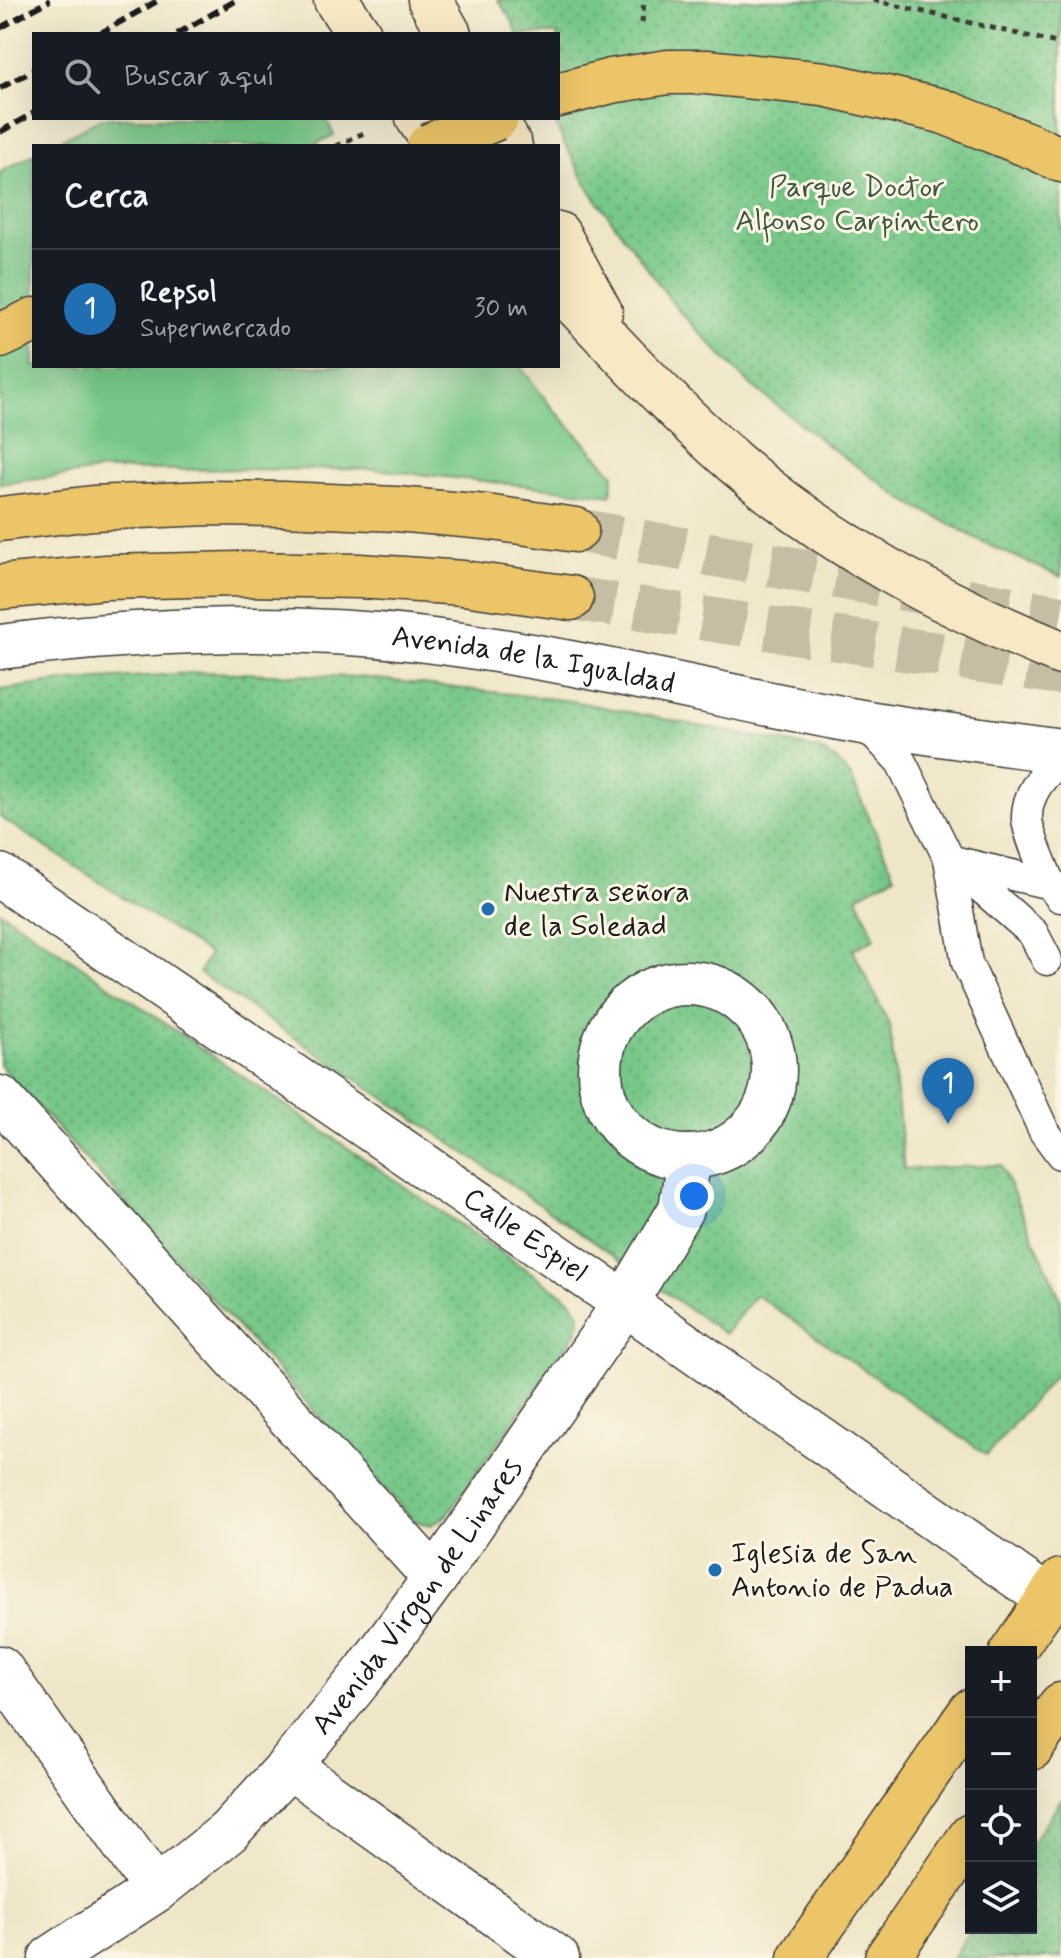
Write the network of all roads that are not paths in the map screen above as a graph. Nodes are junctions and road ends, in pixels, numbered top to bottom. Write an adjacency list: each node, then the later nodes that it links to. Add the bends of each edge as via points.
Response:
1 (336, 0): 3 (main road)
2 (430, 0): 4 (main road)
3 (358, 32)
4 (448, 32)
5 (575, 90): 12 (main road, via 668,72 824,84 942,111)
6 (419, 120): 10 (main road)
7 (490, 120): 9 (main road, bridge)
8 (496, 120): 11 (main road)
9 (434, 144)
10 (436, 144)
11 (509, 144)
12 (1061, 160)
13 (560, 238): 17 (main road)
14 (560, 288): 17 (main road)
15 (32, 321): 16 (main road)
16 (0, 336)
17 (624, 356): 23 (main road, via 737,465 849,548 966,612)
18 (0, 519): 19 (main road, via 93,508 284,504 471,515)
19 (576, 530)
20 (0, 587): 21 (main road, Avenida de la Igualdad, via 106,577 359,576)
21 (571, 598)
22 (0, 647): 24 (street, Avenida de la Igualdad, via 241,630 415,639 603,669)
23 (1061, 653)
24 (846, 719): 25 (street, Avenida de la Igualdad); 27 (lane, via 875,734 901,762)
25 (1061, 751)
26 (1061, 762): 29 (lane, via 1038,783 1027,821)
27 (949, 859): 29 (lane); 30 (lane, via 1033,933); 32 (lane, via 967,963)
28 (0, 876): 34 (street, Calle Espiel)
29 (1057, 890)
30 (1047, 960)
31 (0, 1098): 35 (street)
32 (1055, 1139)
33 (689, 1157): 34 (street, Avenida Virgen de Linares, via 681,1209)
34 (625, 1303): 35 (street, Avenida Virgen de Linares); 36 (street, Calle Espiel)
35 (435, 1578): 42 (street, Avenida Virgen de Linares)
36 (1055, 1590): 37 (main road)
37 (1016, 1646)
38 (0, 1668): 44 (street)
39 (1061, 1705): 41 (main road)
40 (966, 1718): 47 (main road)
41 (1037, 1739)
42 (289, 1766): 44 (street, Avenida Virgen de Linares, via 228,1832); 46 (street)
43 (965, 1845): 48 (main road)
44 (156, 1890): 45 (street, Avenida Virgen de Linares)
45 (51, 1958)
46 (557, 1958)
47 (800, 1958)
48 (887, 1958)

